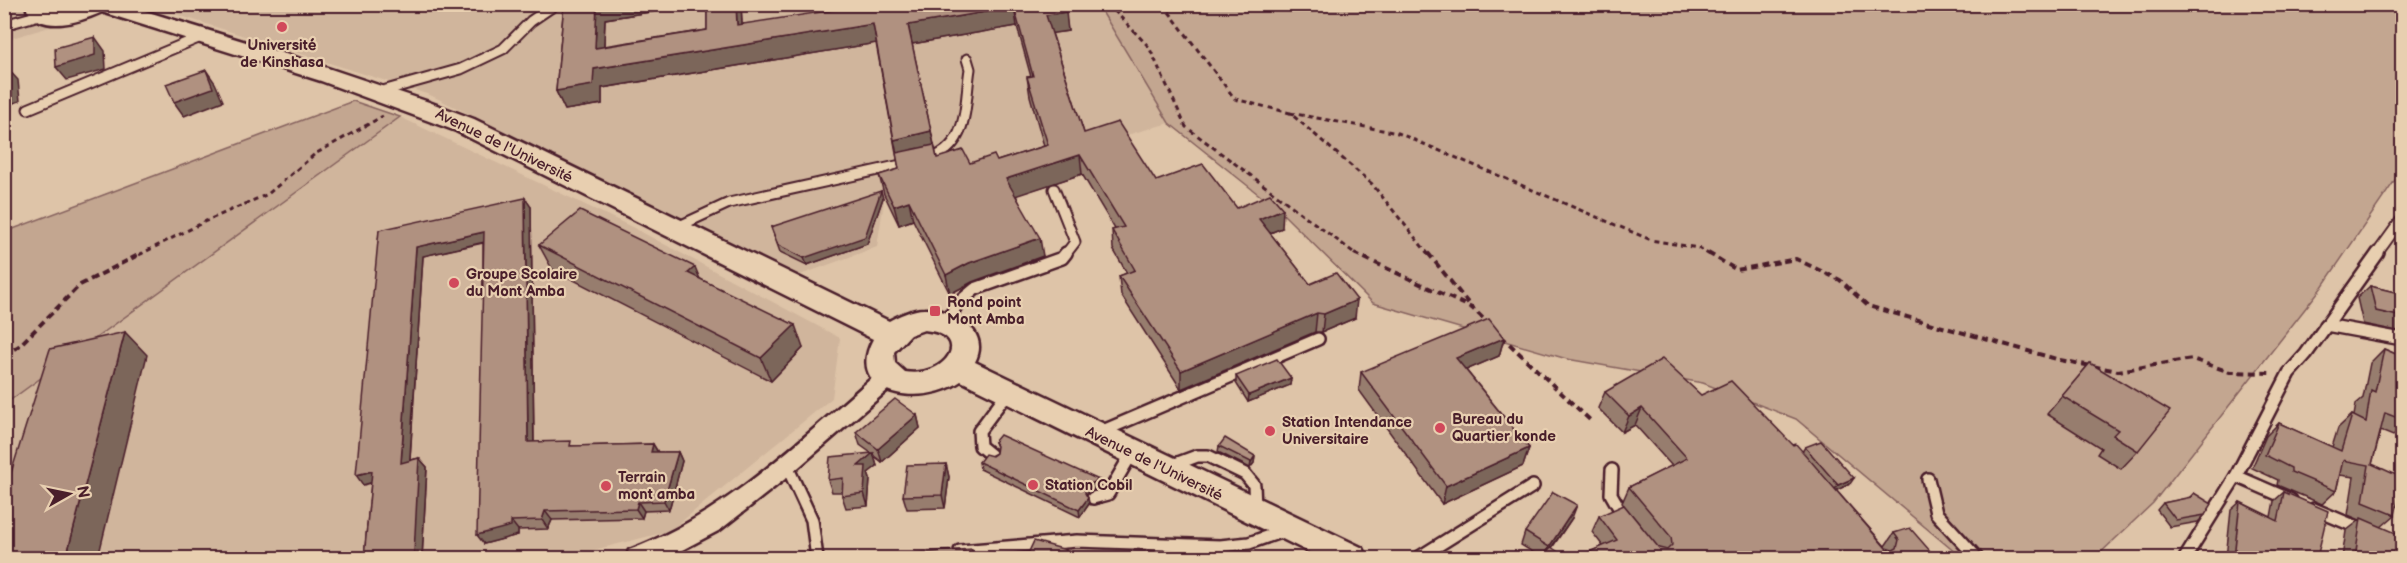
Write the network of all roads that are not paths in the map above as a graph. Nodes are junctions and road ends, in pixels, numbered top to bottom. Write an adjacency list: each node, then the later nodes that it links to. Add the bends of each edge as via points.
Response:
1 (556, 4): 7 (lane, via 531,21 503,49 461,69)
2 (101, 5): 3 (street, via 69,16); 5 (street, Avenue de l'Université)
3 (41, 9): 4 (lane)
4 (4, 25)
5 (203, 36): 7 (street, Avenue de l'Université); 8 (lane)
6 (967, 58): 11 (lane, via 970,69 960,136 936,158 729,203)
7 (379, 92): 11 (street, Avenue de l'Université, via 465,125)
8 (28, 109)
9 (1054, 189): 12 (lane, via 1075,242 1062,258 975,290 957,304)
10 (2403, 219): 13 (lane)
11 (672, 229): 14 (street, Avenue de l'Université)
12 (947, 323): 14 (street, via 922,319); 17 (street, via 964,338 965,353)
13 (2326, 325): 16 (lane); 25 (lane, via 2289,373)
14 (889, 334): 18 (street, via 879,348 879,364)
15 (1318, 339): 20 (lane)
16 (2403, 339)
17 (958, 367): 18 (street, via 943,379 923,385 904,385); 19 (street, Avenue de l'Université)
18 (888, 377): 23 (street)
19 (1008, 392): 20 (street, Avenue de l'Université); 22 (lane, via 979,431 980,446)
20 (1095, 434): 21 (street, Avenue de l'Université)
21 (1132, 453): 28 (lane, via 1108,494); 29 (street, Avenue de l'Université)
22 (991, 455)
23 (786, 464): 33 (street, via 720,518 682,541); 34 (lane, via 812,520)
24 (1612, 470): 30 (lane, via 1615,506)
25 (2236, 476): 31 (lane); 38 (lane)
26 (1928, 479): 37 (lane, via 1936,513)
27 (1533, 486): 36 (lane)
28 (1093, 498)
29 (1287, 529): 32 (lane, via 1249,543 1220,546 1077,541); 35 (street, Avenue de l'Université)
30 (1636, 534)
31 (2382, 538)
32 (946, 553)
33 (638, 558)
34 (818, 558)
35 (1352, 558)
36 (1418, 558)
37 (1977, 558)
38 (2185, 558)

